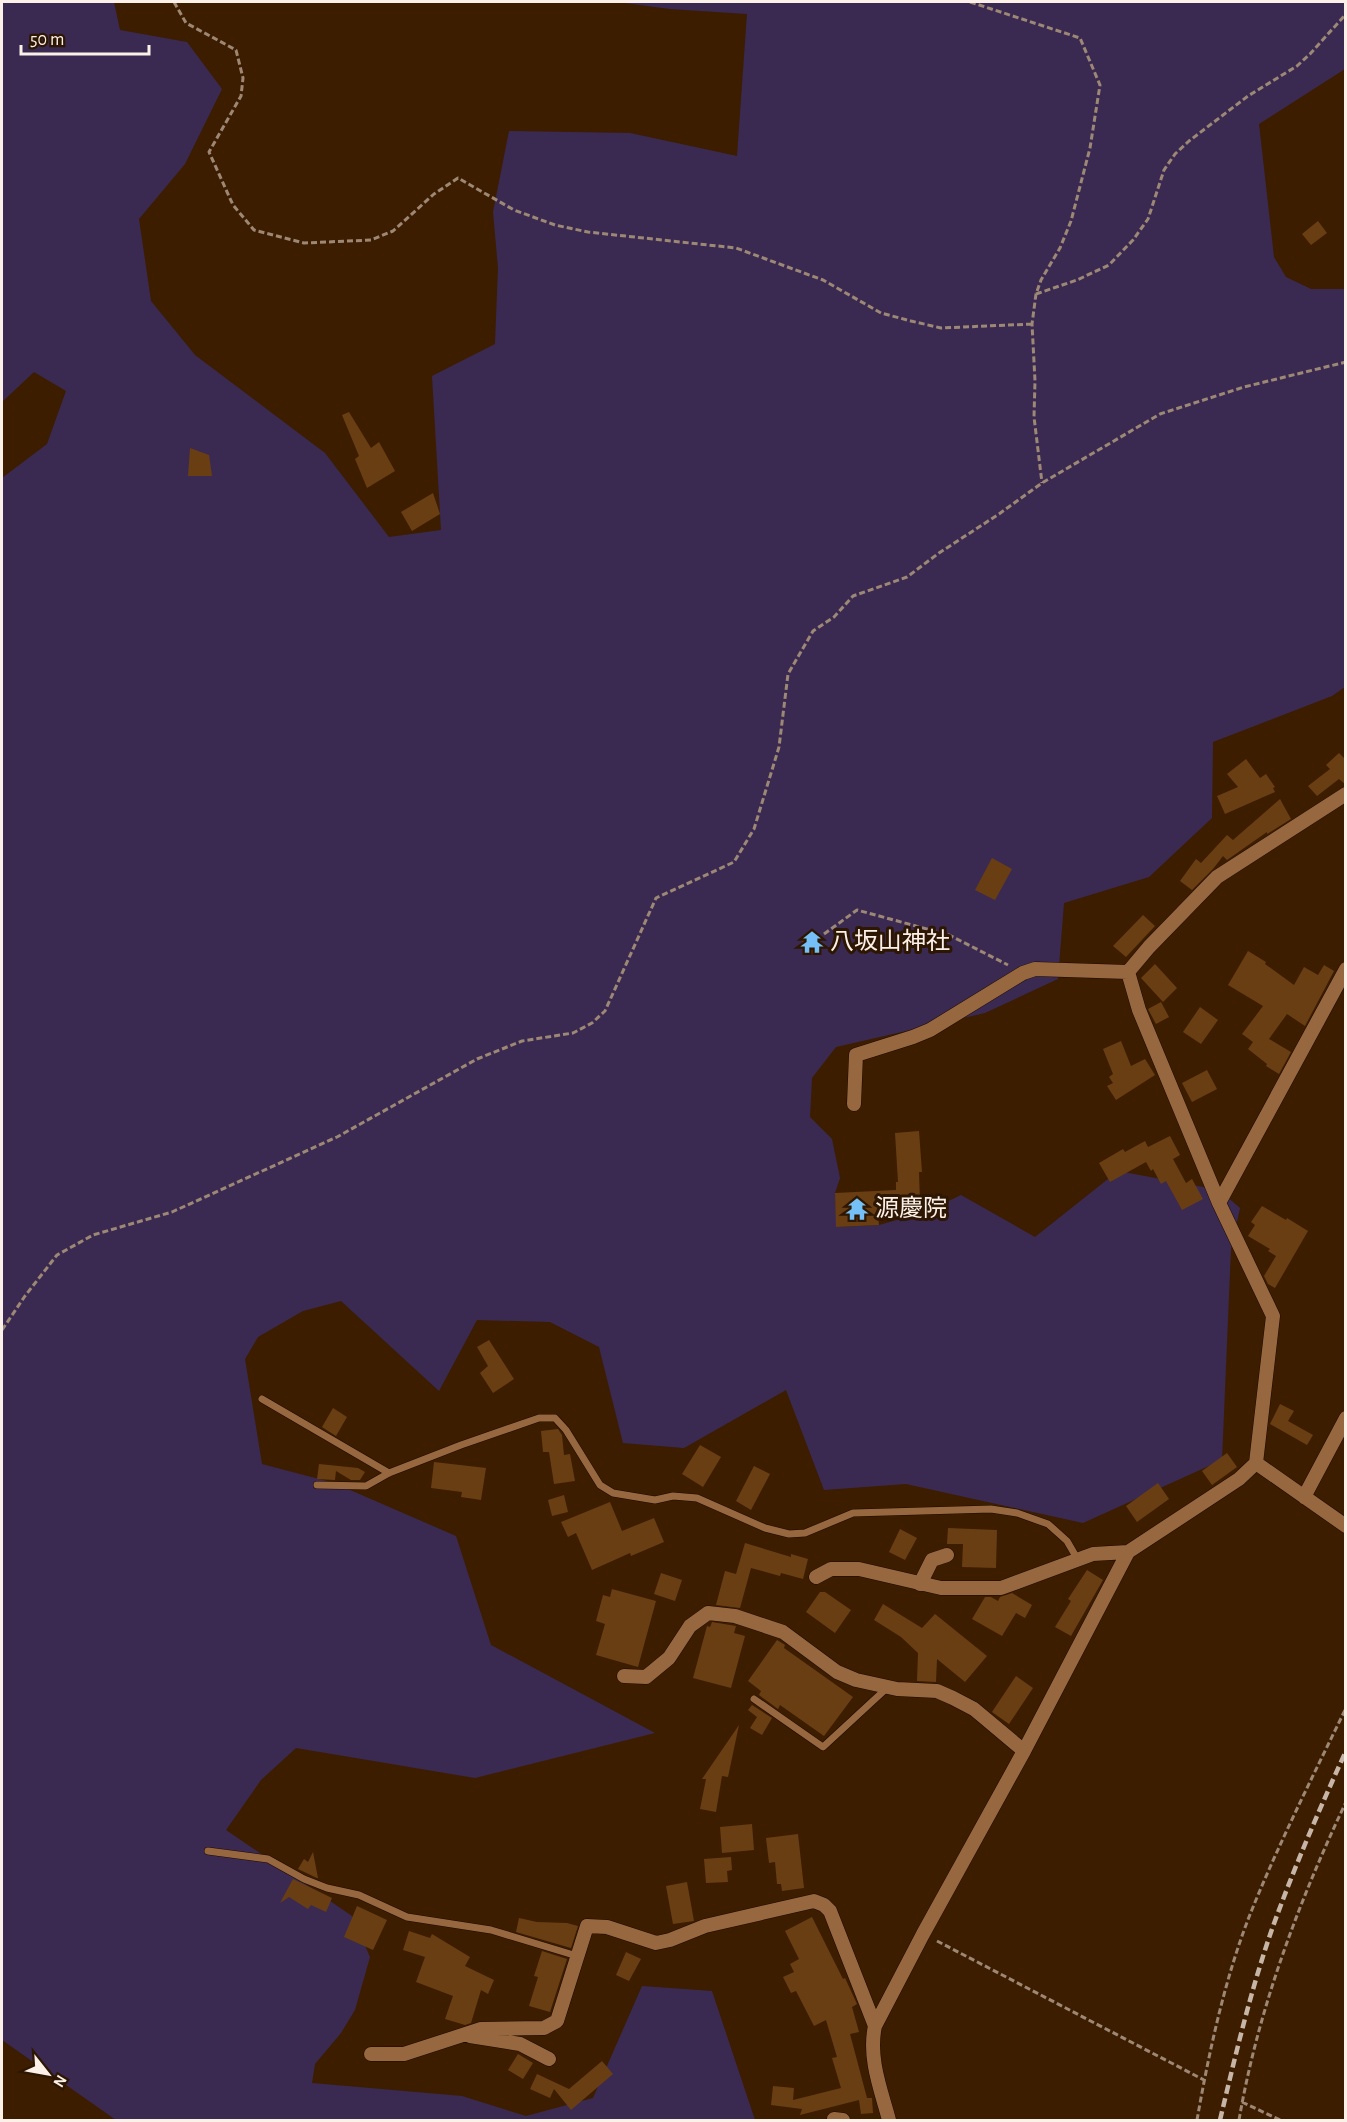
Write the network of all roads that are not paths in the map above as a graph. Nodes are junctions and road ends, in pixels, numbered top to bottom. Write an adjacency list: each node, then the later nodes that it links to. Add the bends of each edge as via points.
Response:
1 (1346, 794): 3 (street, via 1217,877)
2 (1346, 969): 5 (street)
3 (1128, 972): 4 (street, via 1035,969 1023,973 930,1030 856,1055); 5 (street, via 1139,1010)
4 (854, 1104)
5 (1219, 1203): 8 (street, via 1273,1316)
6 (262, 1400): 9 (lane)
7 (1346, 1418): 11 (street)
8 (1256, 1463): 11 (street); 13 (street, via 1239,1479)
9 (389, 1473): 10 (lane, via 366,1486); 15 (lane, via 539,1418 555,1418 600,1485 613,1493 655,1500 673,1496 697,1498 765,1528 789,1534 805,1533 854,1513 991,1509 1048,1524 1067,1541)
10 (317, 1485)
11 (1304, 1497): 12 (street)
12 (1346, 1526)
13 (1128, 1552): 15 (street, via 1093,1554); 21 (street)
14 (946, 1555): 17 (street, via 932,1560)
15 (1077, 1560): 17 (street, via 1001,1588)
16 (816, 1577): 17 (street, via 831,1569 859,1569)
17 (920, 1584)
18 (624, 1676): 19 (street, via 646,1677 669,1658 690,1626 708,1613 735,1616 783,1632 837,1672)
19 (888, 1687): 20 (lane, via 823,1747); 21 (street, via 938,1691 953,1698 974,1709)
20 (754, 1699)
21 (1024, 1751): 24 (street)
22 (208, 1851): 23 (lane, via 268,1859 304,1879 359,1895 407,1917 491,1930)
23 (577, 1956): 24 (street, via 587,1926 607,1927 656,1943 705,1926 814,1901 830,1911); 25 (street, via 557,2021 544,2028 481,2029)
24 (875, 2026): 28 (street, via 872,2055)
25 (459, 2035): 26 (street, via 404,2055); 27 (street, via 520,2044)
26 (371, 2054)
27 (549, 2059)
28 (889, 2121)

